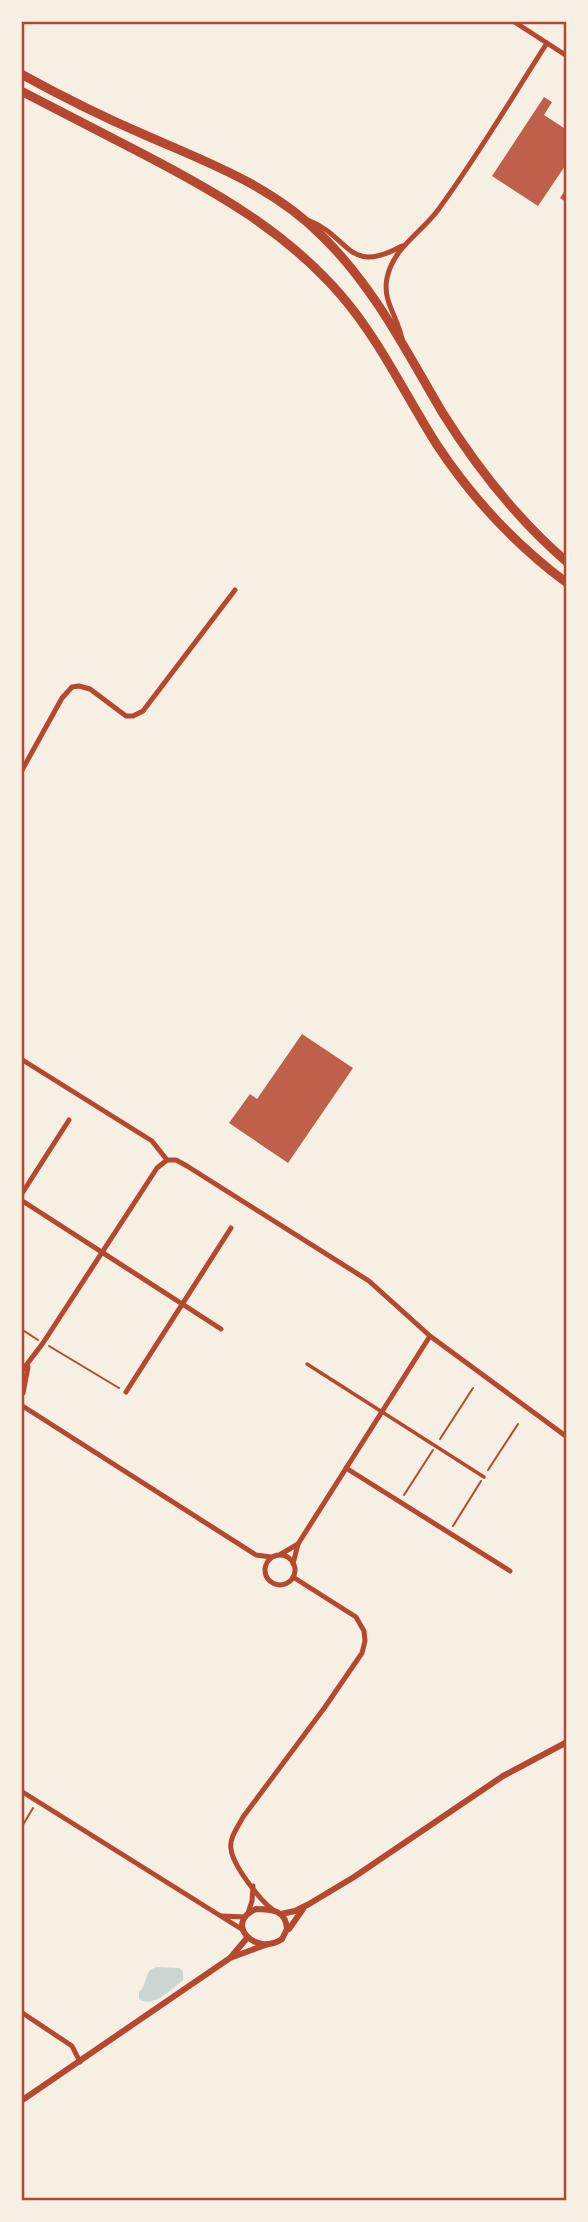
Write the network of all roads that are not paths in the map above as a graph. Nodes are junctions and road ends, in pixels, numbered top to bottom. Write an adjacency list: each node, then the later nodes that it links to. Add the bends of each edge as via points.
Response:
1 (513, 21): 2 (street)
2 (547, 43): 3 (street); 7 (street, via 436,212)
3 (567, 56)
4 (21, 74): 6 (highway, via 237,176)
5 (21, 91): 10 (highway, via 219,195 291,246 365,326 471,491 511,536)
6 (304, 219): 7 (street, via 321,226 358,255 380,256); 8 (highway, via 351,268)
7 (404, 245): 8 (street, via 389,269 386,287)
8 (403, 346): 9 (highway, via 492,485)
9 (567, 562)
10 (567, 583)
11 (235, 590): 12 (street, via 143,711 126,716 90,689 72,687 61,698)
12 (21, 772)
13 (21, 1059): 15 (street, via 152,1142)
14 (69, 1120): 16 (street)
15 (167, 1160): 18 (street, via 159,1164); 21 (street, via 187,1166 369,1281)
16 (21, 1198): 18 (street)
17 (231, 1228): 19 (street)
18 (102, 1252): 19 (street); 22 (street)
19 (182, 1304): 20 (street); 26 (street)
20 (221, 1329)
21 (430, 1336): 28 (street); 29 (street)
22 (30, 1364): 24 (street); 25 (street)
23 (307, 1364): 28 (street)
24 (21, 1372)
25 (22, 1391): 27 (street)
26 (126, 1392)
27 (21, 1405): 33 (street)
28 (382, 1412): 30 (street); 31 (street)
29 (567, 1437)
30 (346, 1468): 32 (street); 38 (street)
31 (484, 1477)
32 (298, 1544): 34 (street); 36 (street)
33 (256, 1555): 35 (street); 37 (street)
34 (281, 1555): 35 (street); 36 (street)
35 (271, 1557): 37 (street)
36 (293, 1564): 39 (street)
37 (264, 1570): 39 (street, via 276,1585)
38 (510, 1571)
39 (293, 1577): 42 (street, via 356,1617 365,1641 362,1653 234,1833 230,1847 234,1861)
40 (567, 1742): 43 (street, via 503,1776)
41 (21, 1791): 47 (street)
42 (253, 1886): 44 (street); 46 (street)
43 (309, 1903): 45 (street); 49 (street)
44 (273, 1910): 45 (street); 46 (street, via 256,1909)
45 (281, 1913): 49 (street, via 287,1923)
46 (246, 1915): 47 (street); 48 (street)
47 (219, 1916): 48 (street)
48 (243, 1930): 50 (street)
49 (286, 1935): 51 (street)
50 (247, 1938): 51 (street); 52 (street)
51 (268, 1944): 52 (street)
52 (230, 1958): 54 (street)
53 (21, 2012): 54 (street, via 72,2046)
54 (80, 2062): 55 (street)
55 (21, 2101)

